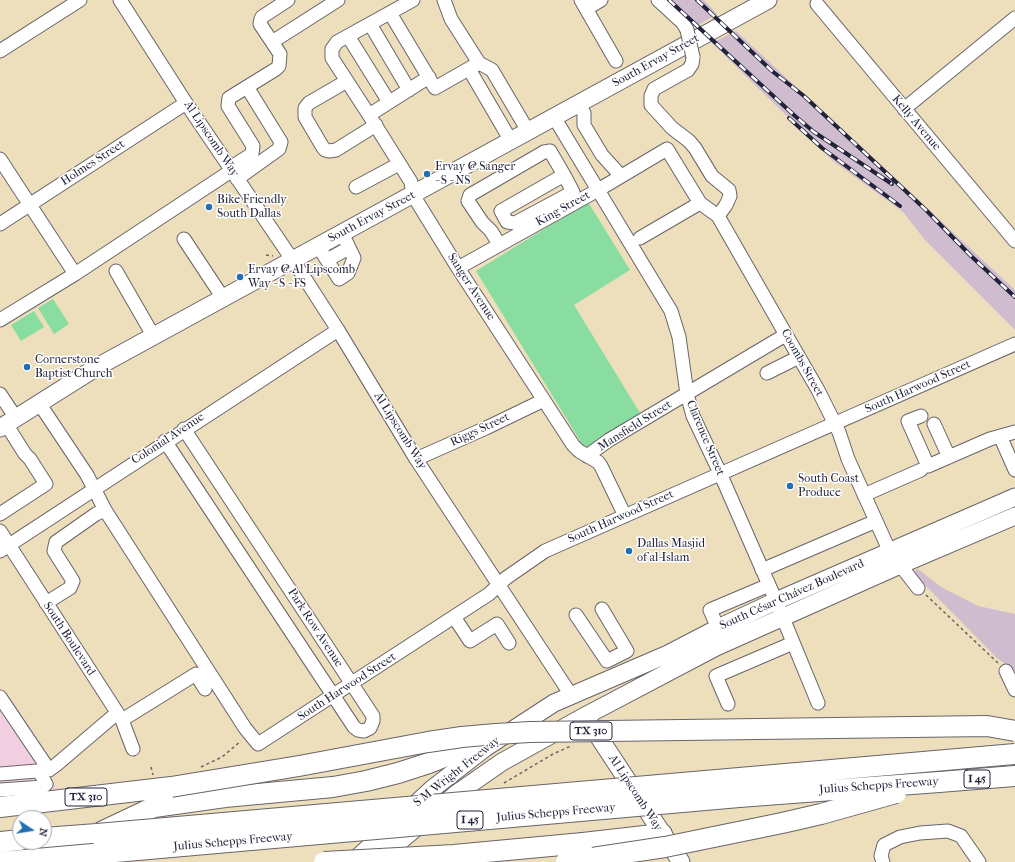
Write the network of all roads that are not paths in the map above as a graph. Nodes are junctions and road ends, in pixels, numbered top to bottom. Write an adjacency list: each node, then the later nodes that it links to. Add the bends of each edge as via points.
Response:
1 (80, 0): 17 (street)
2 (120, 0): 25 (street, Al Lipscomb Way)
3 (288, 0): 16 (street, via 261,19 260,24)
4 (338, 0): 16 (street)
5 (413, 0): 12 (street)
6 (444, 0): 19 (street)
7 (601, 0): 11 (street)
8 (658, 0): 44 (street, bridge, via 683,23 693,57 688,70 654,89 651,96 652,105 672,128 689,141 712,176 729,190 730,196)
9 (768, 0): 26 (main road, South Ervay Street)
10 (817, 4): 27 (street, Kelly Avenue)
11 (584, 5): 18 (street)
12 (390, 13): 14 (street); 20 (street)
13 (1015, 18): 27 (street)
14 (370, 24): 15 (street); 23 (street)
15 (348, 36): 21 (street, Sanger Avenue, via 337,42 332,49 332,58); 24 (street)
16 (272, 42): 22 (street, via 280,54 279,66)
17 (0, 51)
18 (616, 61)
19 (474, 66): 20 (street, via 435,88); 30 (street, via 492,70); 31 (street)
20 (429, 77): 23 (street)
21 (347, 81): 29 (street, Sanger Avenue); 29 (street, via 309,103 305,108 305,117 322,146 325,150 336,150)
22 (247, 87): 35 (street, via 229,98 228,106 253,146 252,154); 35 (street, via 281,142 279,149)
23 (409, 90): 24 (street)
24 (389, 102): 29 (street)
25 (186, 103): 35 (street, Al Lipscomb Way); 42 (street, Holmes Street)
26 (578, 104): 28 (main road, South Ervay Street); 37 (street, via 584,113 584,125 602,155)
27 (904, 109): 50 (street, Kelly Avenue)
28 (554, 117): 30 (main road, South Ervay Street); 39 (street, Clarence Street)
29 (373, 120): 34 (street, Sanger Avenue)
30 (528, 131): 31 (main road, South Ervay Street)
31 (511, 141): 40 (main road, South Ervay Street)
32 (667, 149): 37 (street, King Street); 41 (street, Coombs Street)
33 (0, 159): 42 (street)
34 (399, 164): 38 (street); 40 (street, Sanger Avenue, via 411,182)
35 (232, 172): 54 (street, Al Lipscomb Way); 58 (street)
36 (564, 174): 43 (street); 43 (street, via 573,192 515,223 507,222); 45 (street, via 550,151 544,152 470,195 468,201)
37 (621, 176): 39 (street, King Street)
38 (356, 187)
39 (598, 190): 51 (street, King Street); 68 (street, Clarence Street, via 672,311 679,337)
40 (412, 194): 47 (main road, South Ervay Street); 56 (street, Sanger Avenue)
41 (700, 203): 44 (street, Coombs Street); 48 (street)
42 (30, 204): 46 (street, Holmes Street); 58 (street)
43 (501, 211): 45 (street)
44 (718, 216): 62 (street, Coombs Street)
45 (482, 222): 51 (street)
46 (0, 224)
47 (342, 233): 52 (main road, South Ervay Street); 53 (street)
48 (640, 238)
49 (184, 239): 59 (street)
50 (1015, 241)
51 (499, 244): 56 (street, King Street)
52 (318, 246): 54 (main road, South Ervay Street); 55 (street)
53 (349, 248): 55 (street); 55 (street, via 354,258 348,273 339,279)
54 (292, 260): 59 (main road, South Ervay Street); 61 (street, Al Lipscomb Way)
55 (327, 260)
56 (458, 268): 69 (street, Sanger Avenue)
57 (116, 271): 63 (street)
58 (75, 274): 60 (street)
59 (223, 298): 63 (main road, South Ervay Street)
60 (0, 320)
61 (338, 330): 75 (street, Colonial Avenue); 81 (street, Al Lipscomb Way)
62 (786, 333): 65 (street, Coombs Street); 68 (street, Mansfield Street)
63 (154, 337): 70 (main road, South Ervay Street)
64 (1015, 344): 73 (street, South Harwood Street)
65 (799, 357): 66 (street); 73 (street, Coombs Street)
66 (767, 373)
67 (0, 394): 72 (street)
68 (687, 394): 79 (street, Mansfield Street, via 609,440); 84 (street, Clarence Street, via 693,416)
69 (544, 400): 79 (street, Sanger Avenue, via 573,445); 81 (street, Riggs Street)
70 (39, 403): 72 (main road, South Ervay Street); 85 (street)
71 (921, 416): 80 (street, via 908,421 928,466)
72 (7, 423): 89 (street, via 46,484)
73 (835, 423): 84 (street, South Harwood Street); 86 (street, Coombs Street)
74 (934, 424): 80 (street)
75 (184, 430): 78 (street, Colonial Avenue); 96 (street, Park Row Avenue)
76 (1015, 432): 77 (street)
77 (1000, 436): 80 (street); 83 (street)
78 (165, 441): 85 (street, Colonial Avenue); 98 (street, Park Row Avenue)
79 (587, 456): 90 (street, Sanger Avenue, via 601,466)
80 (949, 457)
81 (416, 459): 100 (street, Al Lipscomb Way)
82 (921, 470): 86 (street)
83 (1015, 470)
84 (720, 473): 90 (street, South Harwood Street); 99 (street, Clarence Street)
85 (93, 488): 88 (street); 94 (street, Colonial Avenue)
86 (864, 495): 92 (street, Coombs Street)
87 (1015, 497): 95 (main road, South César Chávez Boulevard)
88 (105, 510): 105 (street, via 56,542 54,552 73,581 70,588); 120 (street, South Harwood Street, via 254,739)
89 (0, 514)
90 (625, 516): 100 (street, South Harwood Street, via 545,551)
91 (1015, 516): 97 (main road, South César Chávez Boulevard)
92 (876, 521): 95 (street, Coombs Street); 99 (street)
93 (0, 531): 94 (street, South Boulevard)
94 (4, 548): 105 (street, South Boulevard)
95 (890, 552): 97 (street, Coombs Street); 104 (main road, South César Chávez Boulevard)
96 (267, 554): 98 (street); 117 (street, Park Row Avenue)
97 (900, 565): 102 (street, Coombs Street); 110 (main road, South César Chávez Boulevard)
98 (248, 567): 120 (street, Park Row Avenue)
99 (762, 570): 101 (street, Clarence Street)
100 (499, 585): 109 (street, South Harwood Street); 121 (street, Al Lipscomb Way)
101 (769, 585): 103 (street); 104 (street, Clarence Street)
102 (918, 588)
103 (741, 597): 107 (street); 111 (street, via 710,610)
104 (776, 601): 107 (main road, South César Chávez Boulevard); 110 (street, Clarence Street)
105 (46, 603): 126 (street, South Boulevard)
106 (602, 609): 114 (street, via 627,652)
107 (748, 614): 111 (main road, South César Chávez Boulevard)
108 (576, 616): 114 (street, via 608,660)
109 (454, 617): 112 (street, via 470,640 496,624); 117 (street, South Harwood Street)
110 (782, 618): 113 (street, Clarence Street); 125 (main road, South César Chávez Boulevard, via 716,647)
111 (718, 628): 116 (main road, South César Chávez Boulevard)
112 (509, 643)
113 (793, 643): 123 (street, Clarence Street); 124 (street, via 716,676)
114 (617, 656): 116 (street)
115 (1006, 671): 119 (street)
116 (624, 673): 121 (main road, South César Chávez Boulevard)
117 (352, 684): 120 (street, South Harwood Street); 120 (street, Park Row Avenue, via 372,716 370,728 364,731 354,727)
118 (205, 689): 126 (street, via 196,674)
119 (1015, 690)
120 (334, 695)
121 (571, 695): 125 (main road, Al Lipscomb Way); 127 (main road, S M Wright Freeway)
122 (0, 697): 131 (street)
123 (818, 703)
124 (728, 704)
125 (585, 716): 138 (main road, Al Lipscomb Way); 148 (main road, S M Wright Freeway, via 502,762 456,794)
126 (119, 717): 129 (street, South Boulevard); 131 (street, via 56,765)
127 (521, 724): 137 (highway, via 413,769 349,785 154,807); 147 (main road, S M Wright Freeway, via 432,788)
128 (1015, 731): 136 (highway, TX 310, bridge, via 987,726 496,734 428,742 171,787)
129 (133, 749)
130 (1015, 754): 137 (highway, Julius Schepps Freeway / I 45, bridge)
131 (44, 771): 132 (street); 135 (street, via 46,784 43,788)
132 (0, 774)
133 (1015, 776): 134 (highway, Julius Schepps Freeway / I 45)
134 (939, 782): 142 (highway, Julius Schepps Freeway / I 45, bridge); 149 (highway, bridge, via 782,823)
135 (0, 790)
136 (0, 807)
137 (97, 834): 139 (highway, Julius Schepps Freeway / I 45)
138 (662, 834): 146 (highway, bridge, via 454,855); 150 (main road, Al Lipscomb Way)
139 (52, 837)
140 (12, 841): 141 (highway, bridge)
141 (0, 842): 144 (main road)
142 (58, 857): 143 (highway, Julius Schepps Freeway / I 45, bridge); 145 (highway, bridge)
143 (2, 862)
144 (13, 862)
145 (118, 862)
146 (324, 862)
147 (353, 862)
148 (379, 862)
149 (566, 862)
150 (681, 862)
151 (883, 862): 152 (street, via 880,856 884,845 900,837 948,831 961,836)
152 (979, 862)

